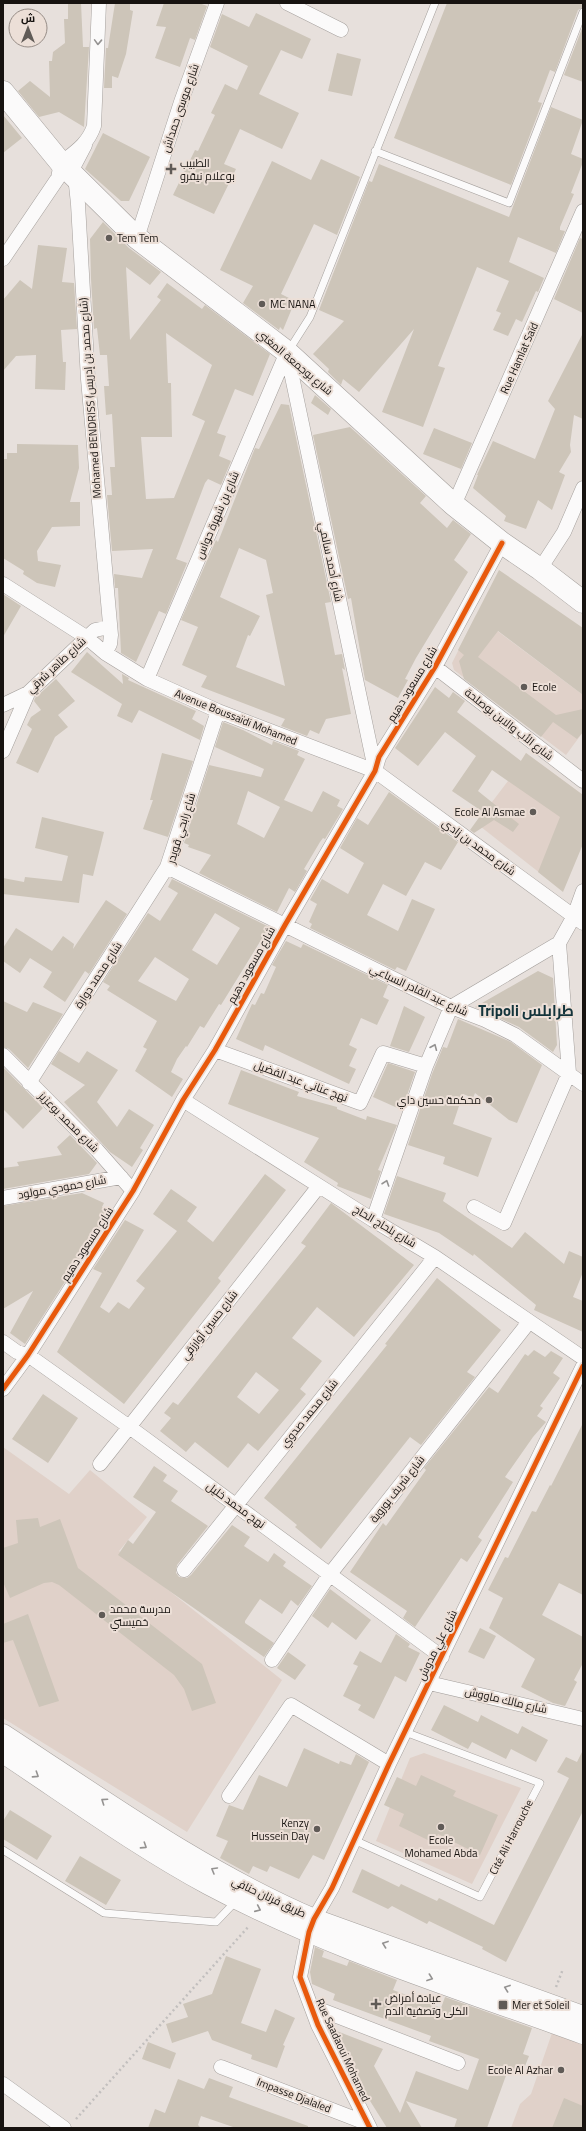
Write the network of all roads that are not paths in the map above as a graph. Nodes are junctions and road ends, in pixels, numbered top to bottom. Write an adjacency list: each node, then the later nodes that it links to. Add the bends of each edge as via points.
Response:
1 (99, 3): 9 (street, one-way to 9, via 94,126)
2 (217, 3): 12 (street, شارع موسى حمداش, via 181,102)
3 (287, 3): 6 (street)
4 (436, 3): 8 (lane)
5 (583, 12): 8 (lane, via 509,203)
6 (341, 30)
7 (3, 92): 9 (main road, شارع بوجمعة المغني)
8 (375, 151): 14 (lane, via 310,317)
9 (68, 170): 12 (main road, شارع بوجمعة المغني); 13 (street, via 58,178); 21 (street, Mohamed BENDRISS (شارع محمد بن إدريس), via 78,204 88,379)
10 (583, 211): 11 (street, Rue Hamlat Saïd)
11 (580, 230): 16 (street, Rue Hamlat Saïd)
12 (137, 238): 14 (main road, شارع بوجمعة المغني)
13 (3, 258)
14 (287, 352): 16 (main road, شارع بوجمعة المغني); 25 (street, شارع بن شهرة حواس); 30 (street, شارع أحمد سالمي)
15 (583, 488): 18 (street, via 564,532)
16 (454, 505): 17 (main road, شارع بوجمعة المغني)
17 (502, 543): 18 (main road, شارع بوجمعة المغني); 24 (street, شارع مسعود دهيم)
18 (540, 569): 20 (main road, شارع بوجمعة المغني)
19 (3, 584): 22 (street, Avenue Boussaïdi Mohamed)
20 (583, 602)
21 (110, 628): 22 (street, شارع طاهر شرقي, via 95,630); 23 (street, Mohamed BENDRISS (شارع محمد بن إدريس), via 111,640)
22 (86, 636): 23 (street, Avenue Boussaïdi Mohamed); 26 (street, شارع طاهر شرقي)
23 (105, 653): 25 (street, Avenue Boussaïdi Mohamed)
24 (435, 667): 30 (street, شارع مسعود دهيم, via 379,757); 31 (street, شارع الأب والابن بوصلحة)
25 (147, 678): 28 (street, Avenue Boussaïdi Mohamed)
26 (28, 692): 27 (street, شارع طاهر شرقي); 29 (street)
27 (3, 705)
28 (218, 712): 30 (street, Avenue Boussaïdi Mohamed); 32 (street, شاع رابحي قويدر)
29 (3, 751)
30 (375, 771): 34 (street, شارع محمد بن زادي); 35 (street, شارع مسعود دهيم)
31 (583, 781)
32 (167, 867): 35 (street, شاع رابحي قويدر); 42 (street, شارع محمد دوارة)
33 (583, 891): 34 (street)
34 (578, 920): 36 (street)
35 (285, 925): 37 (street, شارع عبد القادر السباعي); 38 (street, شارع مسعود دهيم)
36 (559, 943): 37 (street); 41 (street)
37 (451, 1007): 40 (street, one-way to 37); 41 (street, شارع عبد القادر السباعي, via 515,1035)
38 (215, 1050): 40 (street, نهج عناني عبد الفضيل, via 360,1103 383,1053); 44 (street, شارع مسعود دهيم)
39 (3, 1055): 42 (street, شارع محمد بوعزيز)
40 (426, 1066): 50 (street, one-way to 40)
41 (569, 1073): 43 (street, شارع عبد القادر السباعي); 49 (street, via 504,1223)
42 (29, 1083): 45 (street, شارع محمد بوعزيز)
43 (583, 1084)
44 (183, 1100): 46 (street, شارع بلحاج الحاج); 47 (street, شارع مسعود دهيم)
45 (121, 1177): 47 (street, شارع محمد بوعزيز); 48 (street, شارع حمودي مولود)
46 (319, 1186): 50 (street, شارع بلحاج الحاج); 58 (street, شارع حسين أوارزقي)
47 (133, 1191): 54 (street, شارع مسعود دهيم)
48 (3, 1198)
49 (474, 1207)
50 (373, 1220): 51 (street, شارع بلحاج الحاج)
51 (435, 1257): 52 (street, شارع بلحاج الحاج); 60 (street, شارع محمد صدوي)
52 (529, 1322): 55 (street, شارع بلحاج الحاج); 62 (street, شارع شريف بوروية)
53 (3, 1342): 54 (street, نهج محمد خليل, via 17,1352)
54 (28, 1355): 57 (street, شارع مسعود دهيم); 58 (street, نهج محمد خليل)
55 (583, 1358)
56 (583, 1366): 63 (street, شارع علي مدوش)
57 (3, 1389)
58 (128, 1426): 59 (street, شارع حسين أوارزقي); 60 (street, نهج محمد خليل)
59 (100, 1464)
60 (235, 1505): 61 (street, شارع محمد صدوي); 62 (street, نهج محمد خليل)
61 (184, 1570)
62 (330, 1574): 63 (street, نهج محمد خليل); 64 (street, شارع شريف بوروية)
63 (442, 1657): 65 (street, شارع علي مدوش)
64 (272, 1660)
65 (429, 1683): 66 (street, شارع مالك ماووش); 67 (street, شارع علي مدوش)
66 (582, 1714)
67 (405, 1732): 70 (street, شارع علي مدوش); 72 (lane, Cité Ali Harrouche, via 540,1783 480,1897)
68 (3, 1734): 75 (main road, طريق فرنان حنافي, one-way to 68, via 166,1841)
69 (3, 1753): 74 (main road, طريق فرنان حنافي, one-way to 74, via 164,1859)
70 (389, 1764): 71 (street, via 291,1705); 72 (street, شارع علي مدوش)
71 (229, 1796)
72 (354, 1840): 75 (street, شارع علي مدوش)
73 (3, 1850): 74 (lane, via 104,1913 216,1922)
74 (237, 1899): 75 (main road, طريق فرنان حنافي, one-way to 75, via 262,1911)
75 (312, 1925): 76 (street, Rue Saadaoui Mohamed, via 300,1977); 77 (main road, طريق فرنان حنافي, one-way to 75); 78 (main road, طريق فرنان حنافي, one-way to 78, via 342,1946)
76 (311, 2006): 79 (street); 83 (street, Rue Saadaoui Mohamed)
77 (583, 2016)
78 (583, 2034)
79 (458, 2063)
80 (221, 2067): 83 (street, Impasse Djalaled)
81 (3, 2084): 82 (street)
82 (68, 2125)
83 (368, 2125)

